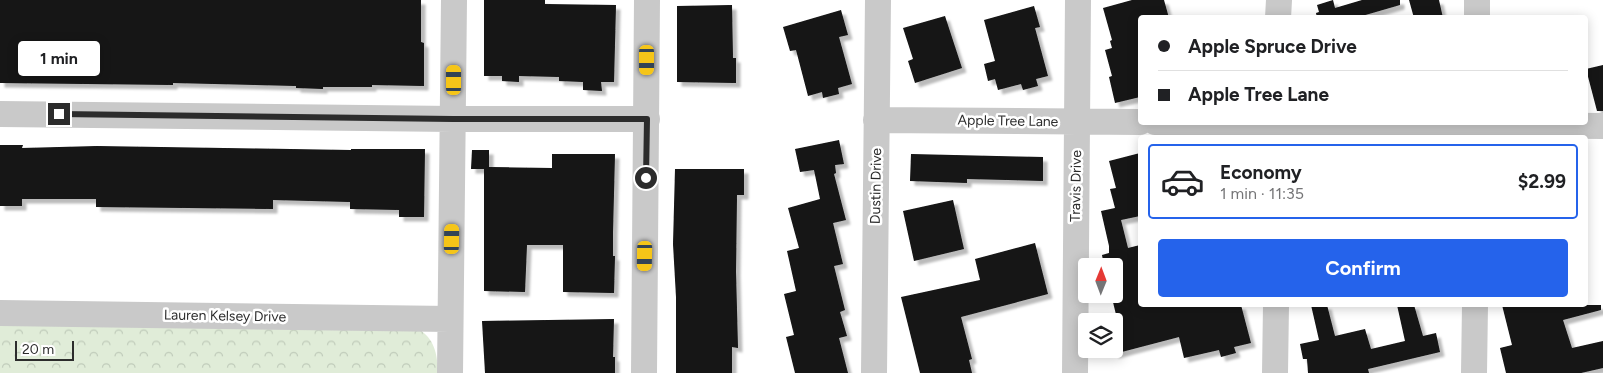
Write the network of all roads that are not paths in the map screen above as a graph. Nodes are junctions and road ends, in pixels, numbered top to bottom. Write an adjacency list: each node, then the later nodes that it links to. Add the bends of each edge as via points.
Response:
1 (454, 0): 10 (street)
2 (647, 0): 11 (street)
3 (878, 0): 12 (street, Dustin Drive)
4 (1078, 0): 13 (street, Travis Drive)
5 (1278, 0): 7 (street)
6 (1477, 0): 8 (street)
7 (1278, 15)
8 (1477, 15)
9 (0, 114): 10 (street)
10 (453, 119): 11 (street); 22 (street)
11 (647, 119): 24 (street)
12 (876, 120): 13 (street, Apple Tree Lane); 25 (street, Dustin Drive)
13 (1077, 122): 14 (street, Apple Tree Lane); 26 (street, Travis Drive)
14 (1138, 122)
15 (1216, 125): 17 (street)
16 (1603, 126): 18 (street)
17 (1277, 128): 18 (street)
18 (1476, 128)
19 (1276, 307): 27 (street)
20 (1474, 307): 28 (street)
21 (0, 313): 22 (street, Lauren Kelsey Drive)
22 (450, 319): 23 (street)
23 (450, 373)
24 (644, 373)
25 (874, 373)
26 (1075, 373)
27 (1275, 373)
28 (1474, 373)

